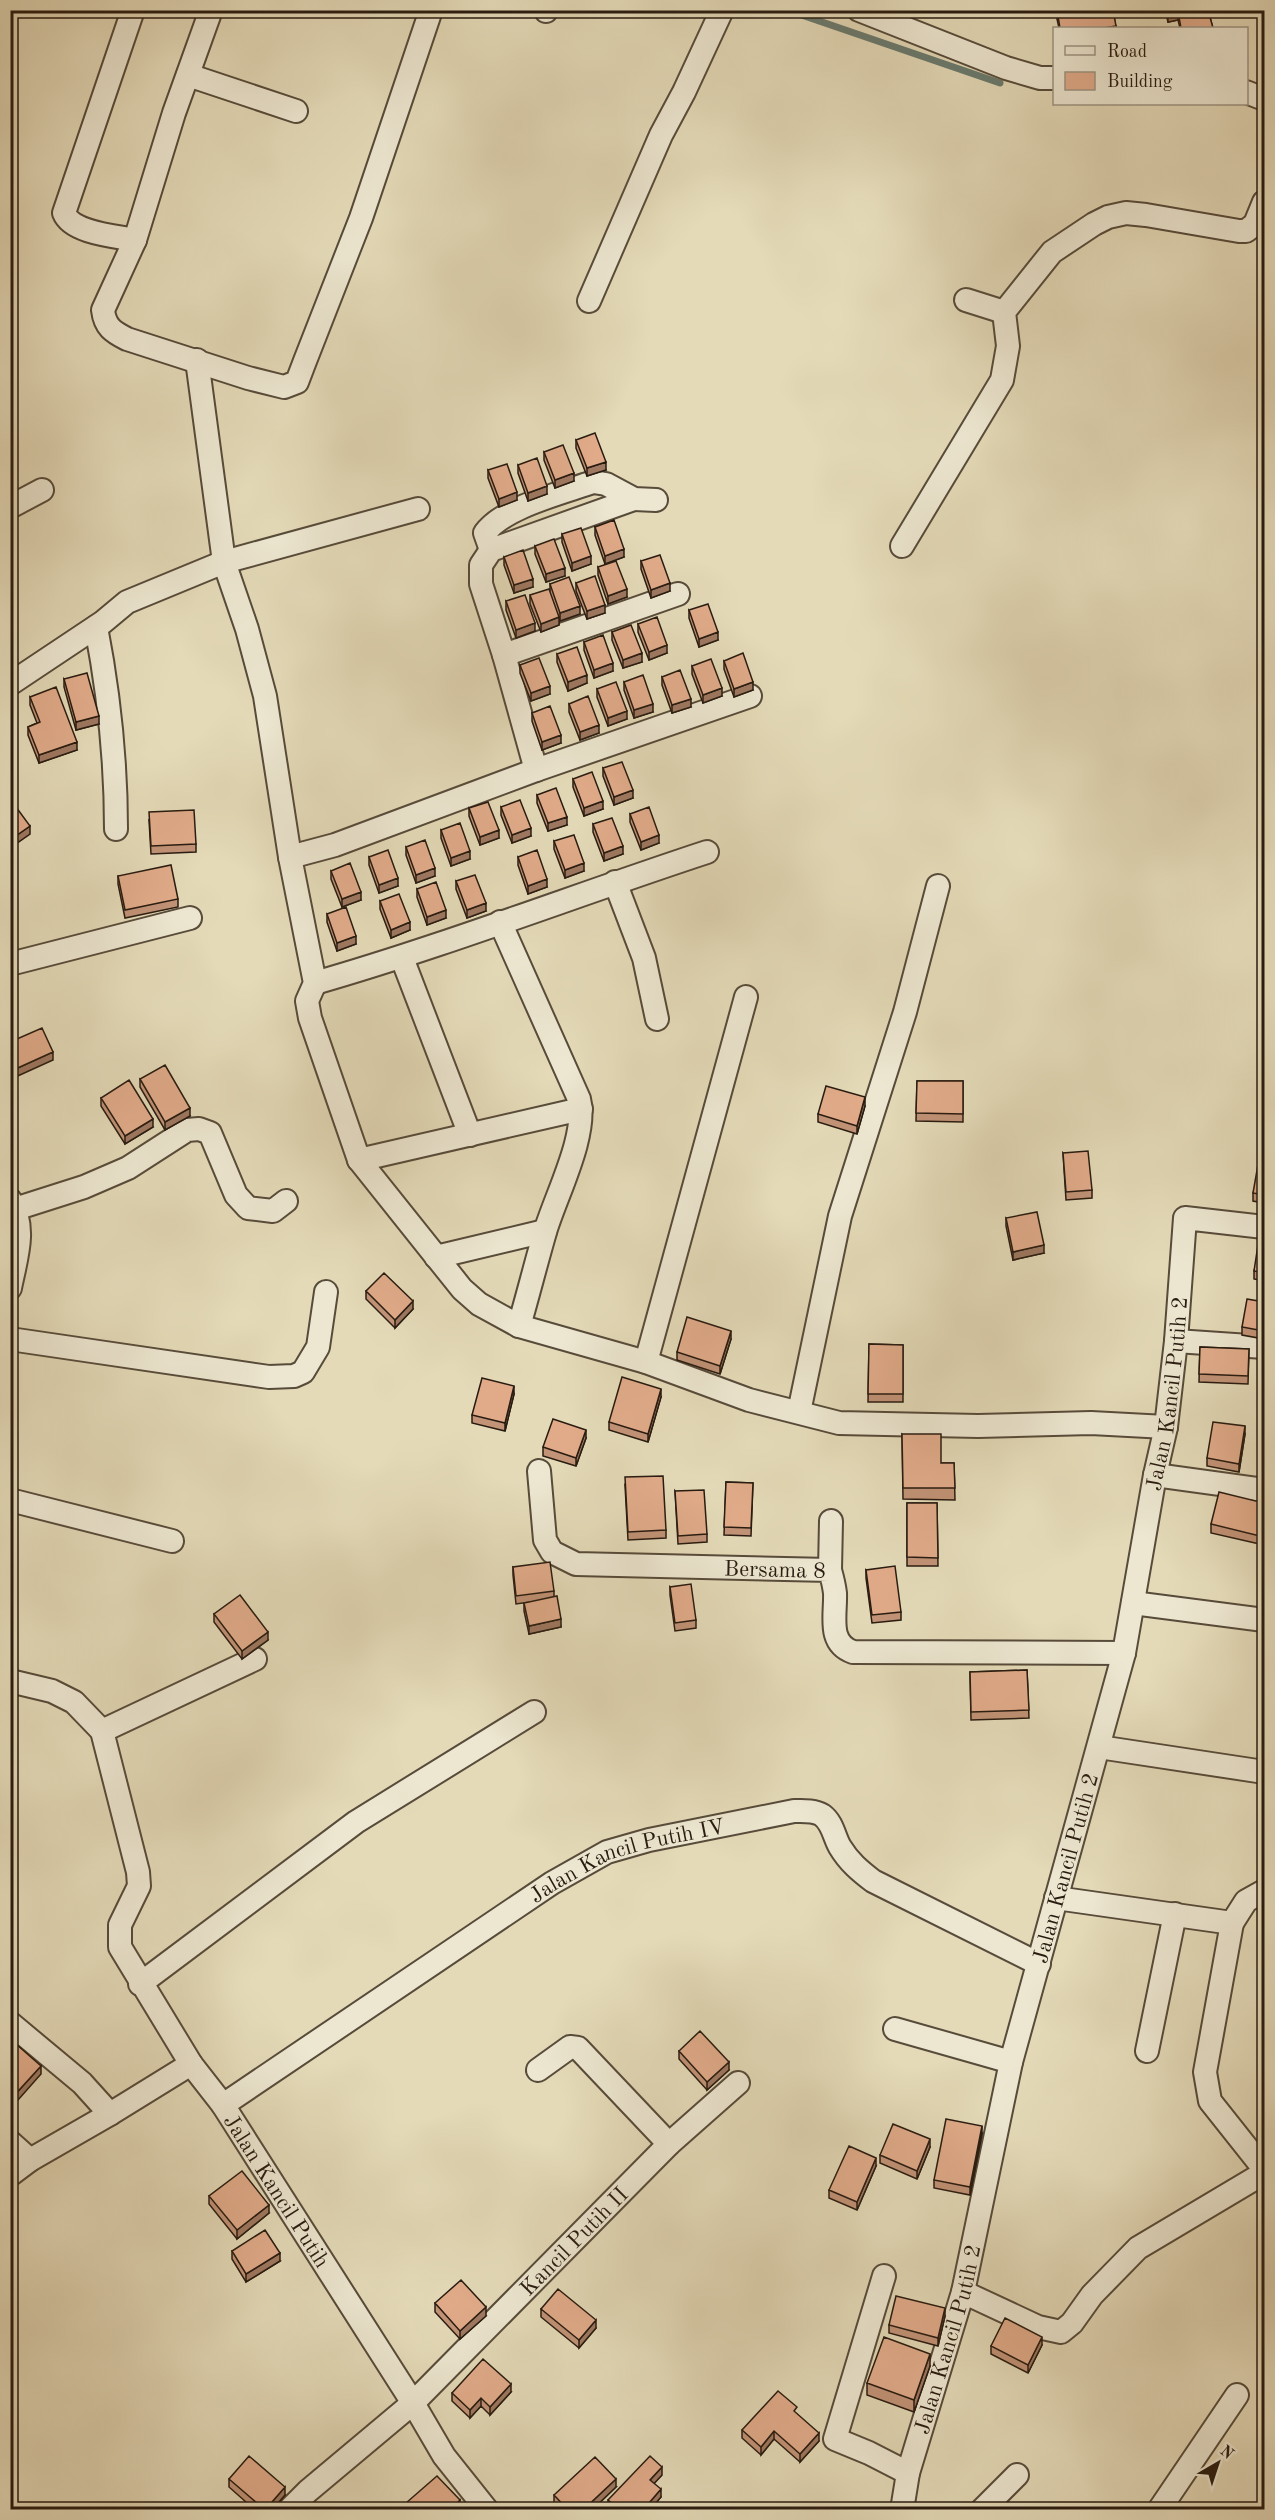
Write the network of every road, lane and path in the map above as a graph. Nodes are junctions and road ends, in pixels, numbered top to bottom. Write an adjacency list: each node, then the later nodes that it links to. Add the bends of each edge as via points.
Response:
1 (133, 10): 12 (street, via 64,213 73,226)
2 (211, 10): 6 (street)
3 (431, 10): 16 (street, via 361,218 297,382 284,387)
4 (722, 10): 14 (street, via 661,135)
5 (859, 10): 7 (street, via 1006,68)
6 (188, 75): 10 (street); 12 (street)
7 (1053, 78)
8 (1248, 93): 9 (street)
9 (1264, 99)
10 (296, 111)
11 (1264, 202): 15 (street, via 1255,224 1246,231 1146,215 1126,213 1107,217 1052,252)
12 (135, 240): 16 (street, via 103,310 105,322 112,332 127,339)
13 (966, 300): 15 (street)
14 (589, 301)
15 (1004, 312): 21 (street, via 1008,346 1002,381)
16 (197, 360): 22 (street)
17 (42, 490): 19 (street)
18 (645, 499): 25 (street, via 593,482 504,514 491,525 485,533 491,550 481,565 480,584)
19 (10, 507)
20 (418, 509): 22 (street)
21 (902, 546)
22 (224, 562): 24 (street, via 127,602); 31 (street, via 265,696)
23 (678, 594): 25 (street)
24 (96, 627): 26 (street); 29 (street, via 116,775)
25 (504, 655): 28 (street)
26 (10, 684)
27 (750, 696): 28 (street)
28 (536, 770): 31 (street, via 335,844)
29 (116, 829)
30 (707, 852): 32 (street)
31 (290, 856): 38 (street)
32 (615, 882): 35 (street); 40 (street, via 644,958)
33 (938, 886): 56 (street, via 905,1012 840,1216)
34 (190, 918): 37 (street)
35 (500, 922): 36 (street); 41 (street)
36 (402, 958): 38 (street); 42 (street)
37 (10, 964)
38 (315, 983): 43 (street, via 307,1001 310,1017)
39 (746, 998): 55 (street)
40 (657, 1018)
41 (581, 1109): 42 (street); 47 (street, via 576,1141)
42 (470, 1135): 43 (street)
43 (359, 1160): 48 (street)
44 (286, 1201): 45 (street, via 273,1211 248,1208 236,1195 210,1133 187,1130 128,1168 84,1186)
45 (13, 1204): 49 (street, via 20,1240)
46 (1264, 1227): 53 (street, Jalan Kancil Putih 2, via 1185,1218)
47 (545, 1231): 48 (street); 51 (street)
48 (436, 1257): 51 (street, via 479,1304)
49 (10, 1288)
50 (326, 1292): 52 (street, via 318,1347 303,1372 294,1376 269,1377)
51 (519, 1326): 55 (street)
52 (10, 1339)
53 (1176, 1341): 54 (street); 57 (street, Jalan Kancil Putih 2)
54 (1264, 1347)
55 (646, 1362): 56 (street, via 749,1400)
56 (799, 1413): 57 (street, via 839,1423 1091,1423)
57 (1166, 1427): 59 (street, Jalan Kancil Putih 2)
58 (539, 1471): 64 (street, Bersama 8, via 545,1540 552,1552 576,1564)
59 (1155, 1475): 60 (street); 65 (street, Jalan Kancil Putih 2)
60 (1264, 1490)
61 (10, 1500): 63 (street)
62 (831, 1521): 64 (street)
63 (172, 1541)
64 (831, 1570): 67 (street, Bersama 8, via 835,1593 833,1629 838,1641 853,1652)
65 (1133, 1604): 66 (street); 67 (street, Jalan Kancil Putih 2)
66 (1264, 1620)
67 (1125, 1653): 72 (street, Jalan Kancil Putih 2)
68 (255, 1659): 71 (street)
69 (10, 1681): 71 (street, via 52,1691 74,1702)
70 (534, 1712): 79 (street, via 356,1822)
71 (102, 1731): 79 (street, Jalan Kancil Putih, via 138,1872 139,1886 120,1925 120,1947)
72 (1099, 1747): 73 (street); 75 (street, Jalan Kancil Putih 2)
73 (1264, 1772)
74 (1264, 1891): 77 (street, via 1246,1901)
75 (1056, 1898): 76 (street); 78 (street, Jalan Kancil Putih 2)
76 (1175, 1914): 77 (street); 82 (street)
77 (1232, 1923): 92 (street, via 1205,2072 1207,2090 1210,2101)
78 (1039, 1964): 83 (street, Jalan Kancil Putih 2); 87 (street, Jalan Kancil Putih IV, via 873,1881 852,1864 821,1814 794,1811 607,1852 552,1883)
79 (141, 1984): 84 (street, Jalan Kancil Putih)
80 (10, 2023): 88 (street, via 82,2083)
81 (895, 2029): 83 (street)
82 (1147, 2051)
83 (1011, 2062): 95 (street, Jalan Kancil Putih 2)
84 (191, 2064): 87 (street, Jalan Kancil Putih); 88 (street)
85 (538, 2070): 90 (street, via 570,2047 578,2048)
86 (738, 2083): 90 (street, Kancil Putih II)
87 (223, 2105): 97 (street, Jalan Kancil Putih)
88 (110, 2114): 91 (street)
89 (10, 2142): 91 (street)
90 (669, 2144): 97 (street, Kancil Putih II)
91 (30, 2160): 93 (street)
92 (1264, 2171): 95 (street, via 1138,2248 1061,2332 1038,2327)
93 (10, 2175)
94 (884, 2276): 98 (street, via 835,2439)
95 (963, 2292): 98 (street, Jalan Kancil Putih 2)
96 (1237, 2395): 104 (street)
97 (412, 2403): 100 (street, Kancil Putih II); 101 (street, Jalan Kancil Putih, via 444,2456)
98 (908, 2473): 102 (street, Jalan Kancil Putih 2)
99 (1017, 2475): 103 (street)
100 (290, 2510)
101 (487, 2510)
102 (902, 2510)
103 (982, 2510)
104 (1159, 2510)

